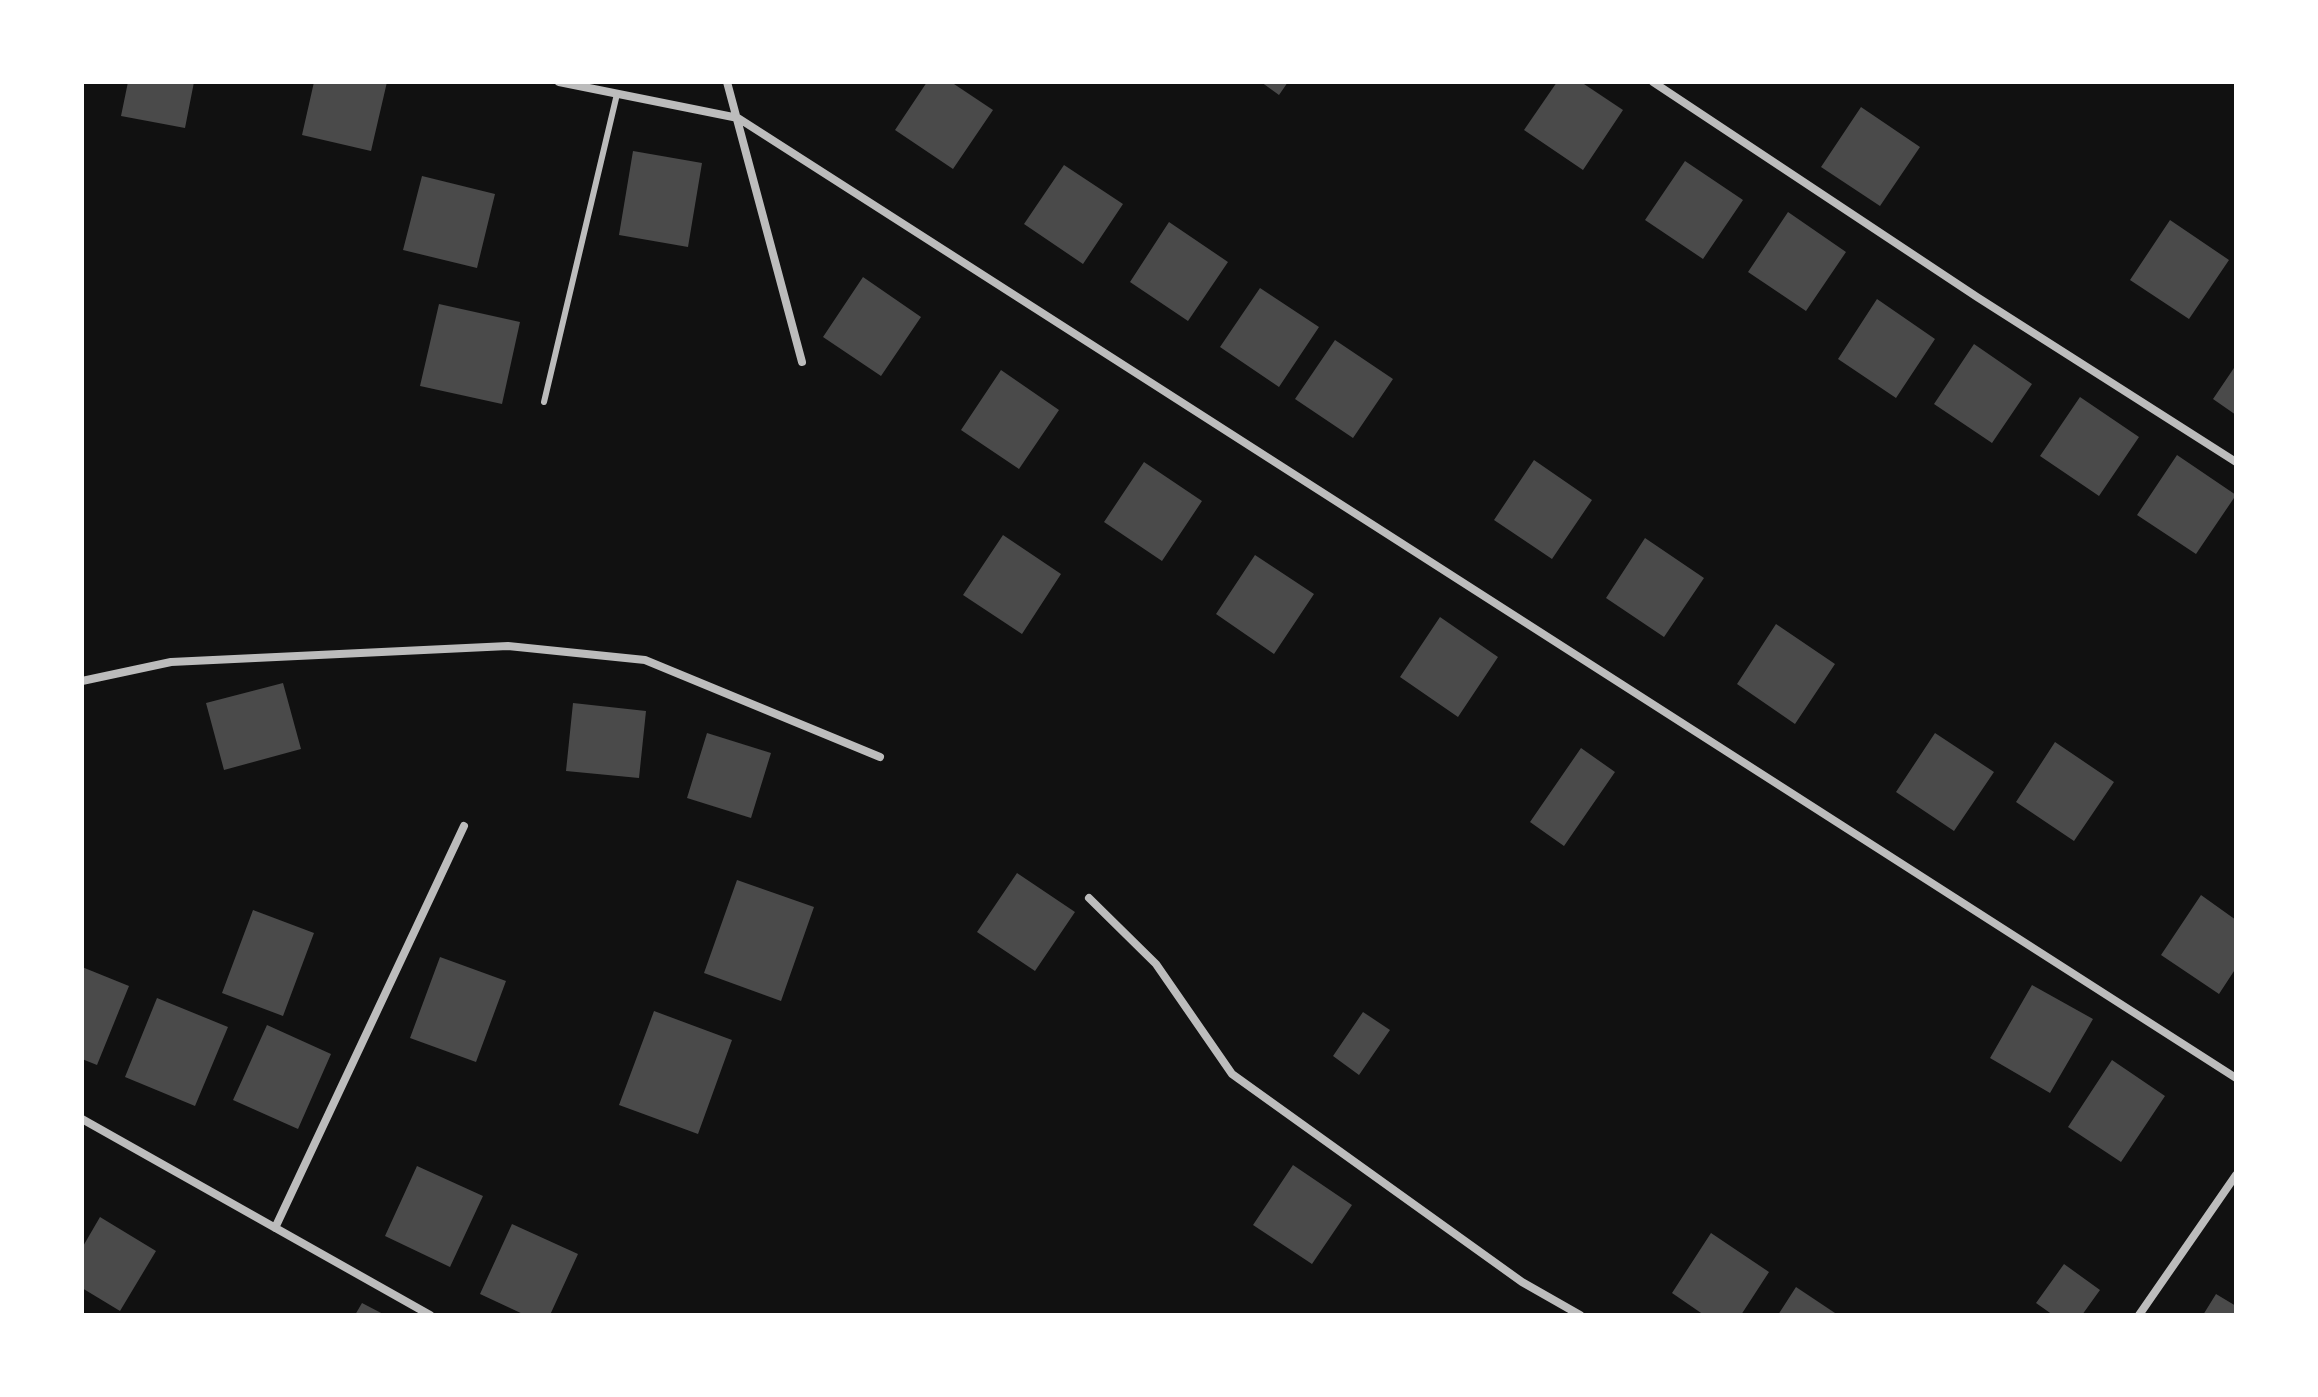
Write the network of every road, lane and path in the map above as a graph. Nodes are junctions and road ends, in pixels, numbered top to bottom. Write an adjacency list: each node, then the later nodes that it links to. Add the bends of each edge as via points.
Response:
1 (559, 82): 4 (street)
2 (727, 82): 5 (street)
3 (1653, 82): 8 (street)
4 (617, 94): 5 (street); 7 (lane)
5 (738, 118): 6 (street); 13 (street)
6 (802, 362)
7 (544, 402)
8 (2236, 462)
9 (82, 681): 10 (street, via 171,662 508,646 645,660)
10 (880, 757)
11 (464, 826): 16 (street)
12 (1089, 898): 18 (street, via 1156,964 1232,1074 1522,1282)
13 (2236, 1078)
14 (82, 1119): 16 (street)
15 (2236, 1175): 19 (street)
16 (275, 1228): 17 (street)
17 (430, 1315)
18 (1580, 1315)
19 (2139, 1315)

